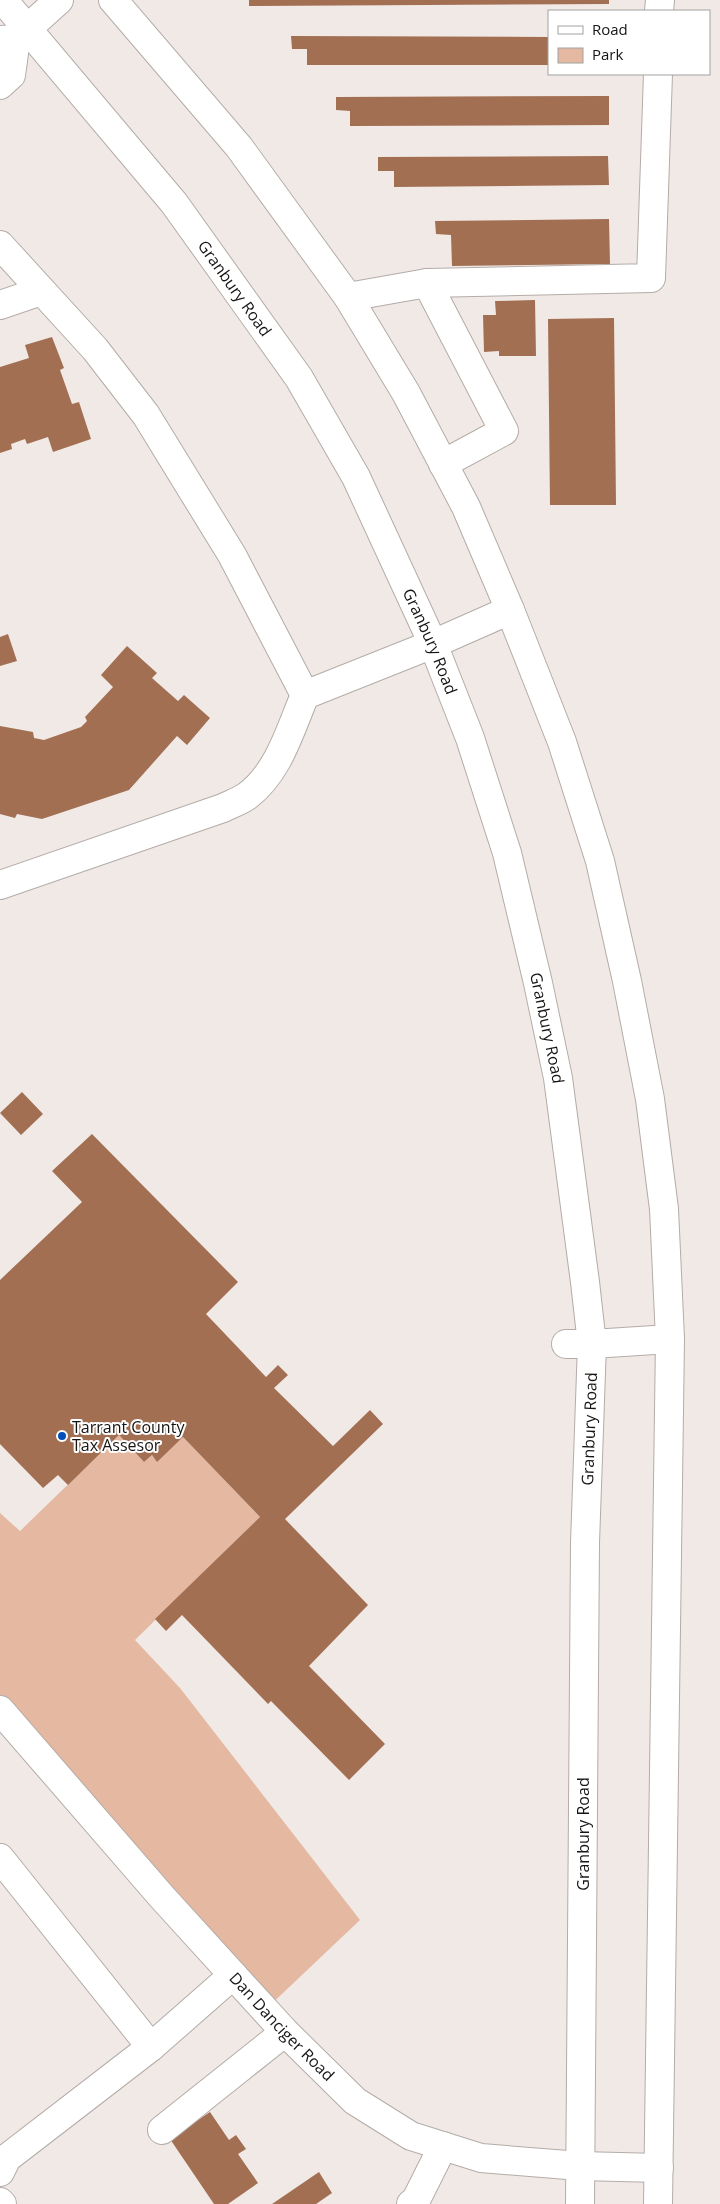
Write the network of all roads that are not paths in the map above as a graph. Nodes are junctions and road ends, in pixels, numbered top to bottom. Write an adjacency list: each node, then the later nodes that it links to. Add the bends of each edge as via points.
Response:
1 (3, 0): 4 (main road, Granbury Road)
2 (59, 0): 4 (main road)
3 (113, 0): 11 (main road, via 239,147)
4 (28, 28): 15 (main road, Granbury Road, via 174,203 299,378 356,477)
5 (0, 40): 7 (main road, via 16,39 11,75)
6 (658, 75): 9 (main road, via 651,278)
7 (0, 85)
8 (0, 245): 10 (main road)
9 (426, 283): 11 (main road); 13 (main road, via 504,431)
10 (41, 290): 12 (main road); 16 (main road, via 95,349 146,415 232,555)
11 (348, 297): 13 (main road, via 406,393)
12 (0, 305)
13 (443, 464): 14 (main road, via 466,507)
14 (510, 610): 15 (main road); 18 (main road, via 562,742 600,861 627,981 650,1099 664,1209)
15 (433, 644): 16 (main road); 19 (main road, Granbury Road, via 470,738 507,853 558,1078 585,1282)
16 (305, 695): 17 (main road, via 278,759 266,779 246,796 223,808)
17 (0, 885)
18 (670, 1339): 19 (main road); 28 (main road)
19 (579, 1344): 27 (main road, Granbury Road, via 585,1543)
20 (0, 1710): 22 (main road, Dan Danciger Road)
21 (0, 1858): 24 (main road)
22 (233, 1975): 23 (main road, Dan Danciger Road); 24 (main road)
23 (285, 2032): 25 (main road); 26 (main road, Dan Danciger Road, via 355,2101 411,2136)
24 (151, 2047): 29 (main road, via 7,2158)
25 (162, 2130)
26 (443, 2146): 27 (main road, Dan Danciger Road, via 481,2158); 30 (main road)
27 (580, 2166): 28 (main road, Dan Danciger Road); 31 (main road, Granbury Road)
28 (659, 2168): 32 (main road)
29 (0, 2172)
30 (411, 2204)
31 (580, 2204)
32 (658, 2204)

